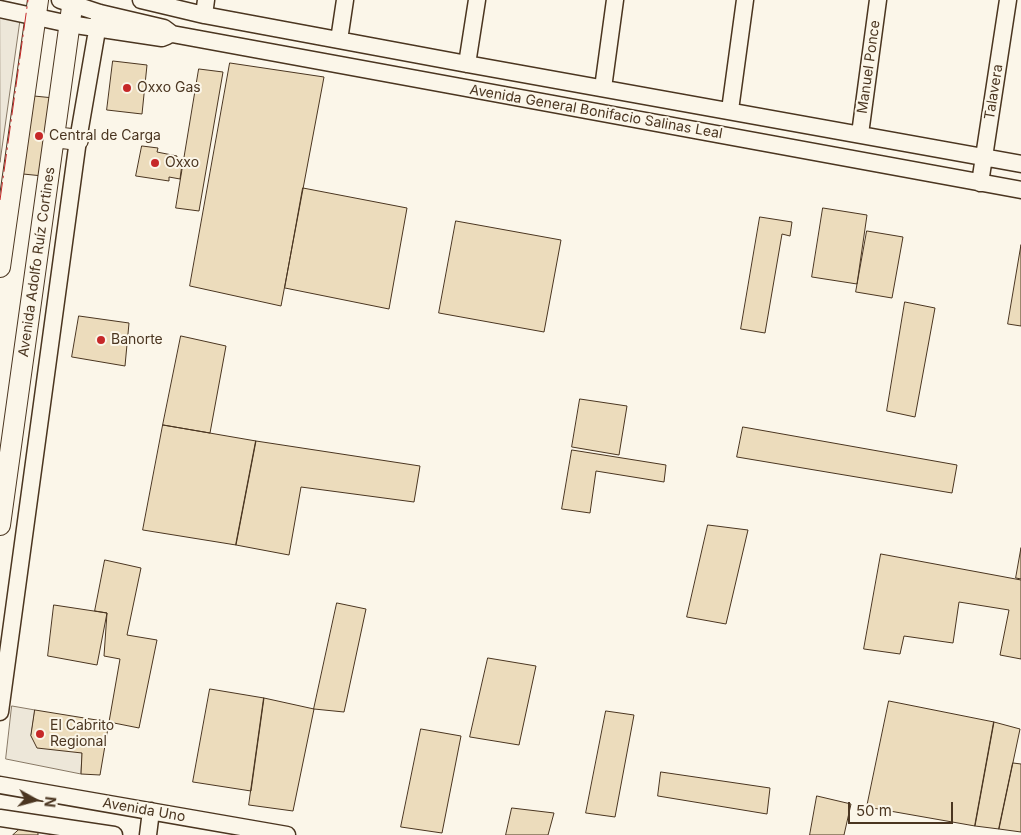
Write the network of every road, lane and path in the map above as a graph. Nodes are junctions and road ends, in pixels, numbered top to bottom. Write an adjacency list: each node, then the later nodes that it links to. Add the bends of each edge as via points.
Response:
1 (141, 0): 9 (street)
2 (345, 0): 14 (street)
3 (477, 0): 16 (street)
4 (615, 0): 18 (street)
5 (746, 0): 20 (street)
6 (878, 0): 21 (street, Manuel Ponce)
7 (1008, 0): 24 (street, Talavera)
8 (68, 7): 11 (street, Avenida General Bonifacio Salinas Leal); 12 (street, Avenida General Bonifacio Salinas Leal); 22 (main road, Avenida Adolfo Ruíz Cortines)
9 (205, 7): 13 (street)
10 (0, 9): 11 (street, Avenida General Bonifacio Salinas Leal)
11 (36, 9): 28 (main road)
12 (98, 21): 15 (street, Avenida General Bonifacio Salinas Leal, via 162,38 172,34); 23 (street)
13 (277, 28): 14 (street); 15 (street)
14 (339, 40): 16 (street)
15 (313, 60): 19 (street, Avenida General Bonifacio Salinas Leal)
16 (467, 64): 17 (street)
17 (572, 82): 18 (street); 19 (street)
18 (603, 88): 20 (street)
19 (568, 109): 26 (street, Avenida General Bonifacio Salinas Leal, via 755,140)
20 (730, 110): 21 (street)
21 (860, 134): 24 (street)
22 (55, 137): 23 (main road); 29 (main road, Avenida Adolfo Ruíz Cortines)
23 (78, 140): 30 (street)
24 (984, 157): 25 (street); 26 (street, Talavera)
25 (1021, 164)
26 (980, 183): 27 (street, Avenida General Bonifacio Salinas Leal)
27 (1021, 190)
28 (0, 267)
29 (0, 525)
30 (0, 712)
31 (0, 785): 32 (street, Avenida Uno)
32 (151, 811): 36 (street); 37 (street, Avenida Uno)
33 (0, 818): 34 (street)
34 (87, 833): 35 (street)
35 (114, 835)
36 (148, 835)
37 (287, 835)

